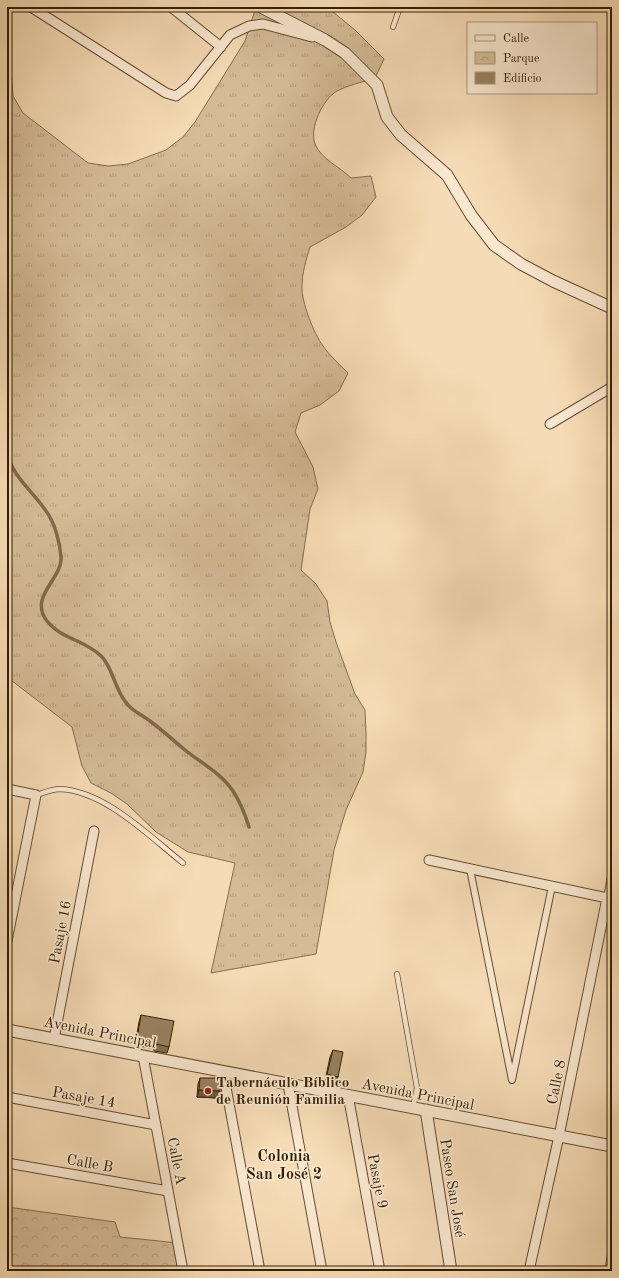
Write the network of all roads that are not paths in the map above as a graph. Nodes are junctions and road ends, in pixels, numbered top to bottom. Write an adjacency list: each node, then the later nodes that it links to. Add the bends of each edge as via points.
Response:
1 (31, 7): 7 (street, via 166,93 176,96 190,85)
2 (172, 7): 7 (street)
3 (261, 7): 6 (street)
4 (400, 7): 5 (lane)
5 (393, 27)
6 (325, 40): 7 (street, via 263,24 249,26 230,35); 8 (street, via 345,53 377,85 387,117 401,135 447,175 471,215 494,245 547,278)
7 (221, 47)
8 (612, 308)
9 (612, 387): 10 (street)
10 (550, 424)
11 (7, 789): 12 (street)
12 (36, 795): 15 (lane, via 59,789 80,792 102,801); 20 (street)
13 (94, 830): 23 (street, Pasaje 16)
14 (429, 860): 16 (street)
15 (183, 863)
16 (470, 869): 18 (street); 18 (street, via 512,1080)
17 (612, 871): 19 (street)
18 (552, 886): 19 (street)
19 (610, 898): 32 (street, Calle 8)
20 (7, 941)
21 (397, 974): 29 (lane, via 417,1088)
22 (7, 1030): 23 (street, Avenida Principal)
23 (54, 1039): 24 (street, Avenida Principal)
24 (142, 1056): 25 (street, Avenida Principal); 31 (street, Calle A)
25 (223, 1071): 26 (street, Avenida Principal); 38 (street)
26 (288, 1084): 27 (street, Avenida Principal); 39 (street)
27 (348, 1095): 29 (street, Avenida Principal); 40 (street, Pasaje 9)
28 (7, 1097): 31 (street, Pasaje 14)
29 (413, 1108): 30 (street, Avenida Principal)
30 (426, 1110): 32 (street, Avenida Principal); 41 (street, Paseo San José)
31 (156, 1125): 35 (street, Calle A)
32 (559, 1136): 33 (street, Avenida Principal); 42 (street, Calle 8)
33 (612, 1146)
34 (7, 1163): 35 (street, Calle B)
35 (168, 1190): 37 (street, Calle A)
36 (612, 1257): 43 (street)
37 (183, 1271)
38 (260, 1271)
39 (322, 1271)
40 (380, 1271)
41 (451, 1271)
42 (529, 1271)
43 (610, 1271)

